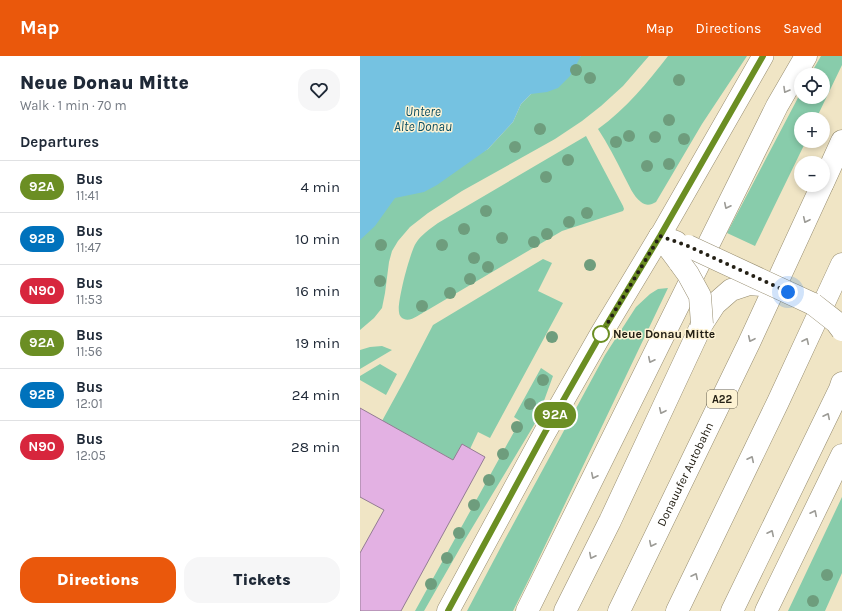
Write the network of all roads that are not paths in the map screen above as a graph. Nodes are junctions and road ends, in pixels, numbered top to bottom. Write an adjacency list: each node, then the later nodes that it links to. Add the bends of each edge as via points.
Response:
1 (764, 56): 6 (street)
2 (806, 56): 15 (main road, one-way to 15, via 777,106)
3 (842, 141): 4 (main road, Donauufer Autobahn / A22)
4 (830, 167)
5 (818, 192): 17 (main road, Donauufer Autobahn / A22, one-way to 17, via 749,343)
6 (660, 236): 7 (main road); 14 (main road, via 589,354)
7 (684, 255): 9 (main road, bridge); 10 (main road, bridge, via 688,274 700,296)
8 (842, 264): 18 (main road, one-way to 8, via 772,416)
9 (775, 286): 10 (main road, bridge, via 749,284 731,290 715,304); 11 (main road, bridge, via 813,304)
10 (702, 324): 16 (main road, one-way to 16, via 610,522)
11 (842, 330)
12 (841, 387): 19 (main road, one-way to 12)
13 (842, 455): 20 (main road, one-way to 13)
14 (448, 611)
15 (527, 611)
16 (565, 611)
17 (619, 611)
18 (677, 611)
19 (732, 611)
20 (766, 611)

